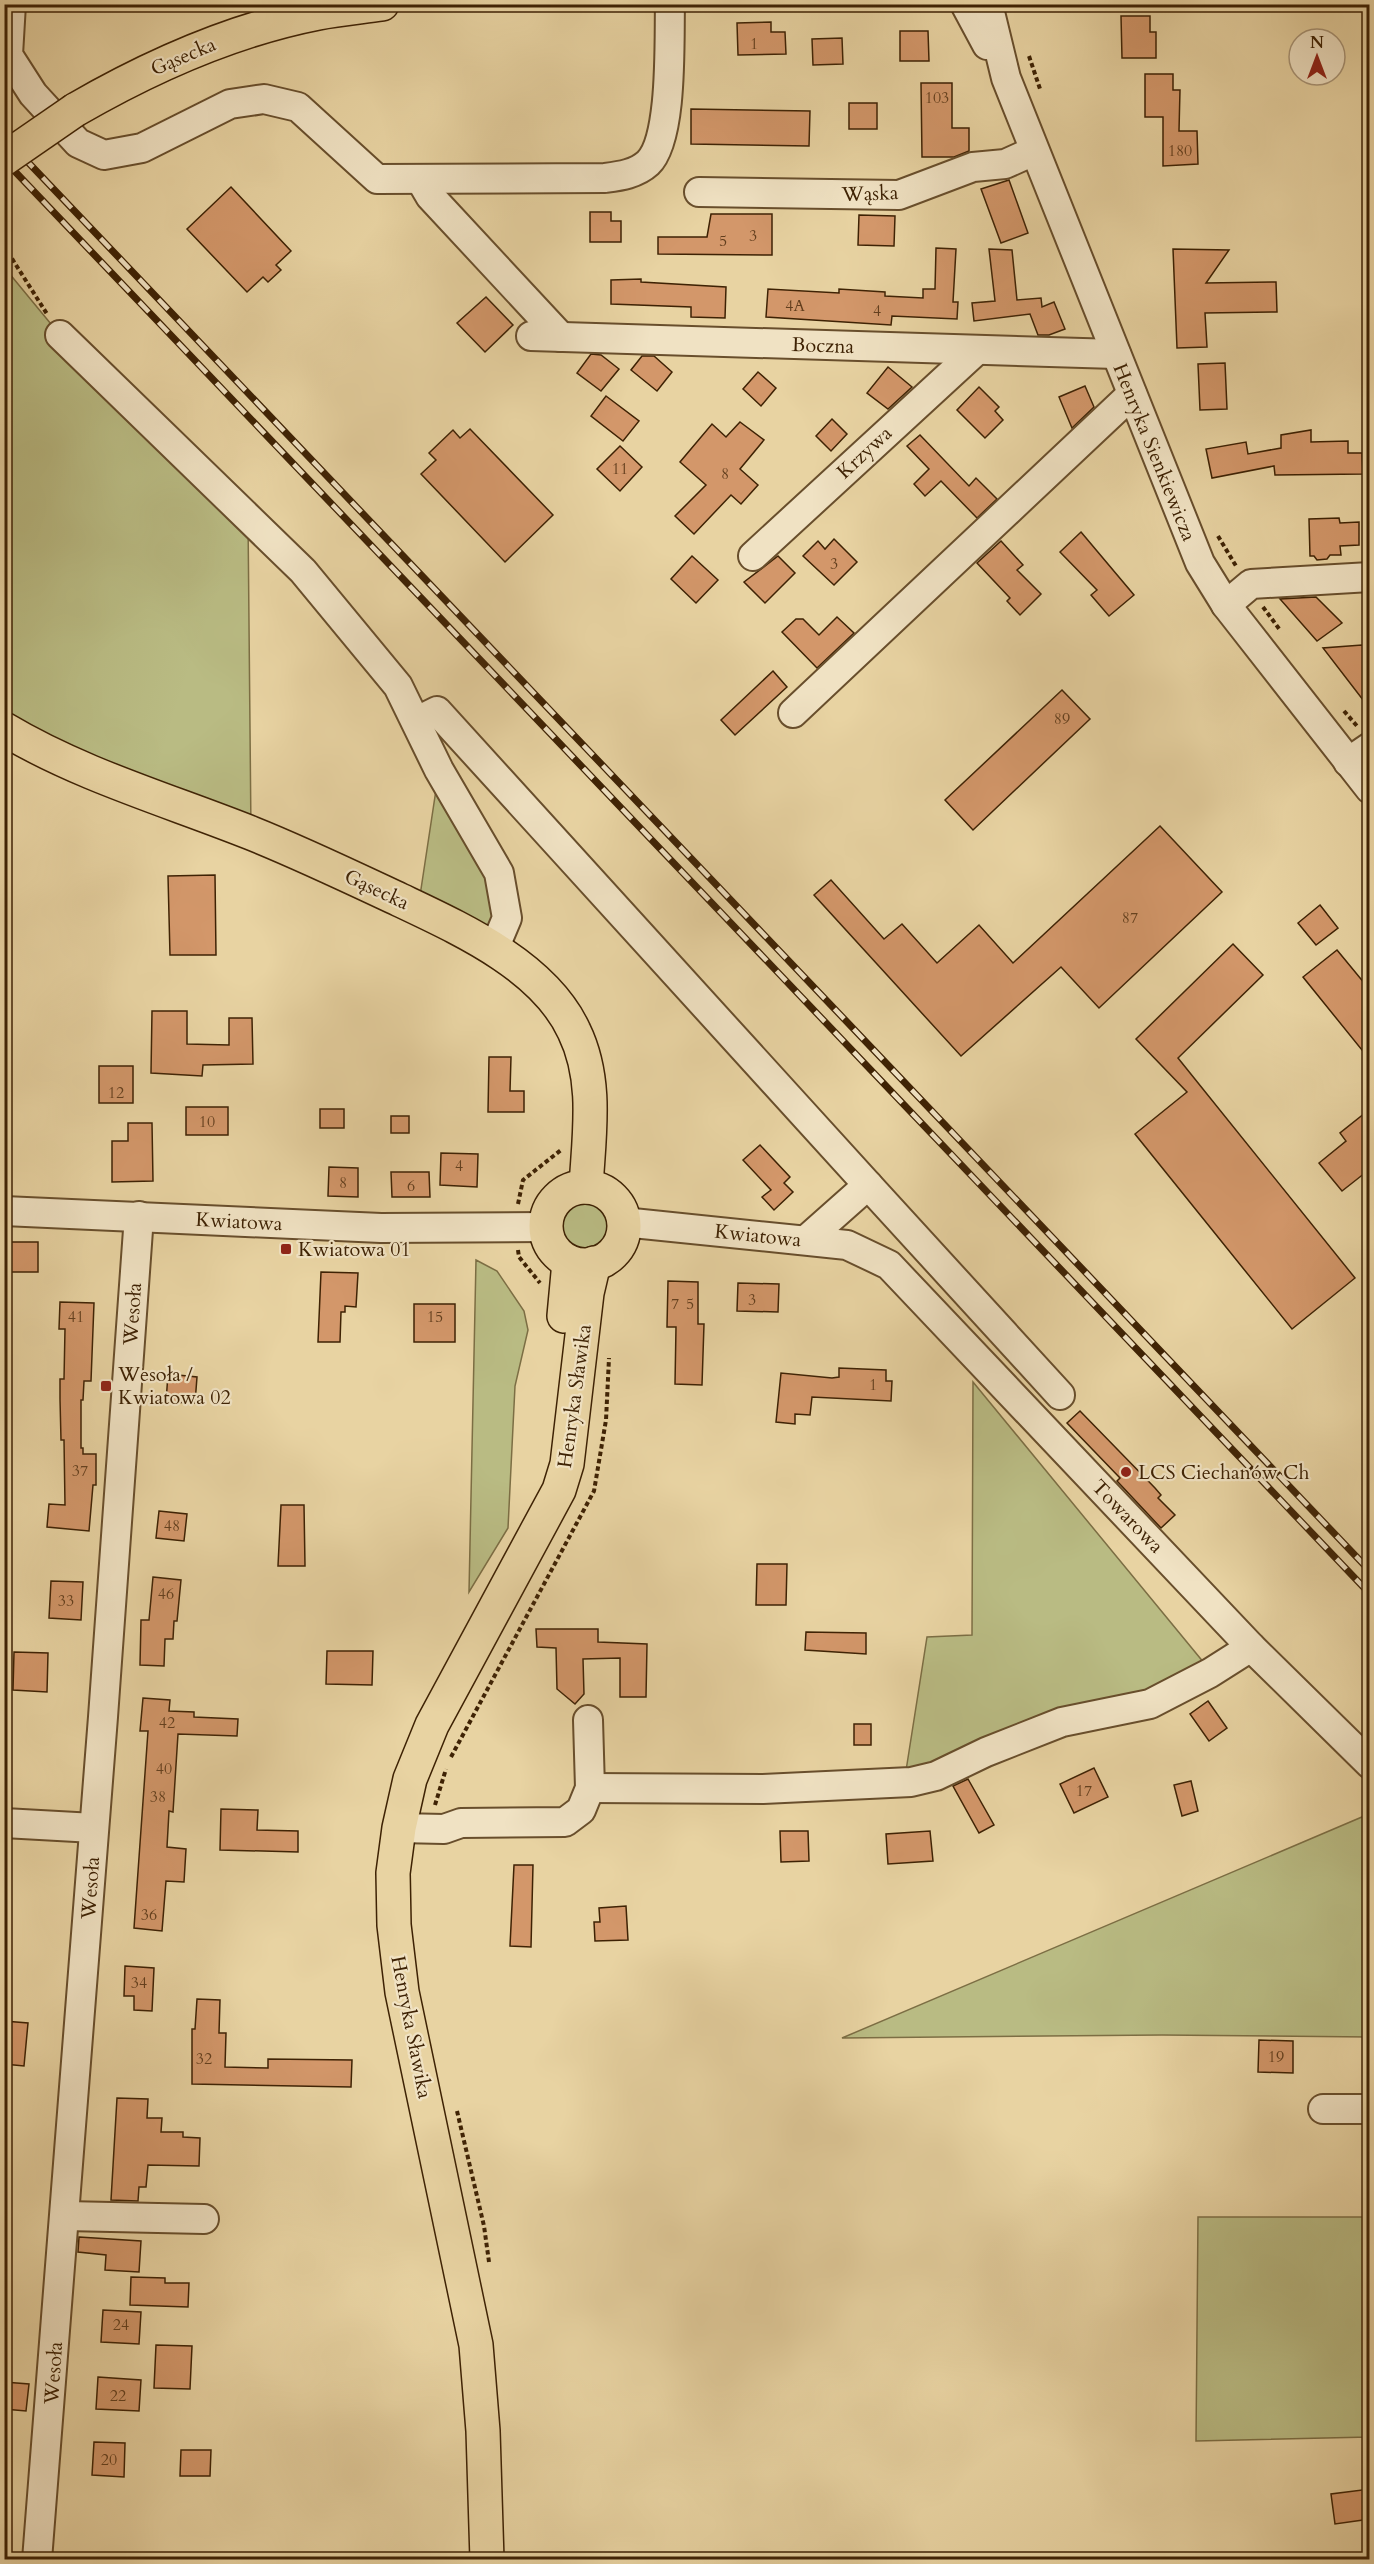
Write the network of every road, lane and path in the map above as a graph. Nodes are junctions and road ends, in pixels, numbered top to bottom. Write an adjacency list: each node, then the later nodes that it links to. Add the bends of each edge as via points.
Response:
1 (11, 4): 12 (street, via 8,55 33,94 78,143 104,155 142,148 230,104 264,99 297,107 377,179)
2 (382, 4): 11 (main road, Gąsecka, bridge, via 318,13 236,34 169,61 75,110)
3 (670, 4): 12 (street, via 665,123 657,151 647,164 627,175 605,178)
4 (965, 4): 7 (street, Henryka Sienkiewicza)
5 (988, 4): 7 (street, Henryka Sienkiewicza)
6 (1026, 45): 9 (path)
7 (1015, 69): 8 (path); 10 (street, Henryka Sienkiewicza)
8 (1034, 90)
9 (1043, 98)
10 (1034, 151): 13 (street, Wąska, via 1005,164 973,166 899,195); 19 (street, Henryka Sienkiewicza)
11 (4, 159)
12 (420, 179): 17 (street, via 430,196)
13 (699, 192)
14 (4, 246): 15 (path)
15 (60, 335): 30 (street, via 303,571 398,686)
16 (531, 336): 17 (street, Boczna)
17 (561, 337): 18 (street, Boczna)
18 (977, 350): 19 (street, Boczna); 23 (street, Krzywa)
19 (1116, 354): 20 (street, Henryka Sienkiewicza)
20 (1132, 394): 25 (street, Henryka Sienkiewicza, via 1200,563); 28 (street)
21 (1213, 526): 25 (path)
22 (1212, 536): 25 (path)
23 (753, 556)
24 (1370, 577): 25 (street)
25 (1239, 593): 26 (path); 32 (street, Henryka Sienkiewicza)
26 (1279, 633)
27 (1342, 708): 32 (path)
28 (793, 713)
29 (1340, 714): 32 (path)
30 (417, 721): 34 (street, via 439,770 499,873 507,918); 35 (street, via 437,711)
31 (4, 729): 34 (main road, Gąsecka, via 90,772 336,870)
32 (1358, 743): 33 (street, Henryka Sienkiewicza)
33 (1370, 789)
34 (494, 949): 36 (main road, Gąsecka, via 551,994 574,1030 588,1068 591,1109)
35 (868, 1185): 41 (street); 45 (street)
36 (586, 1187): 39 (main road, via 607,1194); 40 (main road, via 565,1192 556,1199)
37 (4, 1211): 38 (street, Kwiatowa)
38 (139, 1216): 40 (street, Kwiatowa, via 381,1228); 51 (street, Wesoła)
39 (623, 1222): 41 (street, Kwiatowa); 42 (main road, via 619,1243 604,1259)
40 (546, 1227): 42 (main road, via 554,1250)
41 (806, 1240): 43 (street, Kwiatowa, via 847,1245)
42 (582, 1263): 52 (main road, Henryka Sławika, via 587,1293 567,1464 559,1490 518,1570 432,1725 410,1779)
43 (889, 1265): 46 (street, Towarowa)
44 (609, 1355): 52 (path, via 606,1420 594,1491)
45 (1060, 1395)
46 (1251, 1647): 48 (street, Towarowa); 49 (street, via 1150,1704 1062,1722 936,1776 911,1782 763,1789)
47 (588, 1720): 49 (street)
48 (1370, 1764)
49 (590, 1788): 52 (street, via 581,1810 565,1822)
50 (4, 1823): 51 (street)
51 (94, 1828): 56 (street, Wesoła)
52 (414, 1828): 60 (main road, Henryka Sławika, via 394,1883 394,1925 402,1992 476,2345)
53 (456, 2103): 58 (path, via 484,2226)
54 (1323, 2109): 55 (street)
55 (1370, 2109)
56 (65, 2216): 57 (street); 59 (street, Wesoła)
57 (204, 2219)
58 (490, 2271)
59 (37, 2559)
60 (488, 2559)

